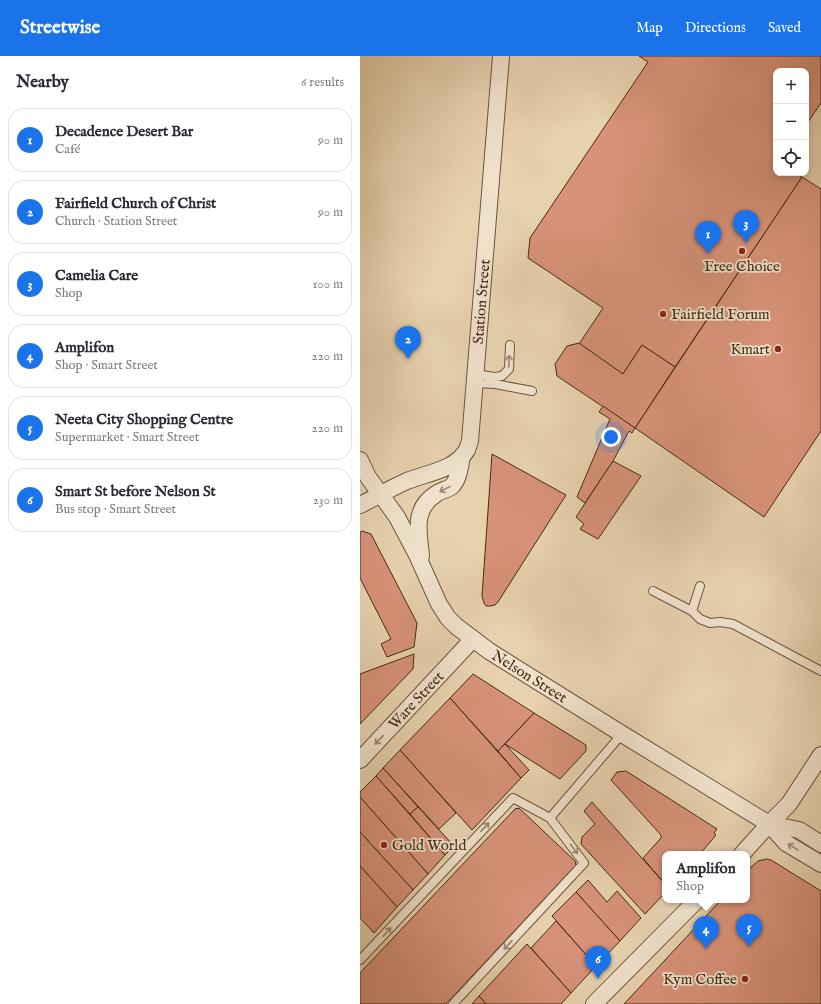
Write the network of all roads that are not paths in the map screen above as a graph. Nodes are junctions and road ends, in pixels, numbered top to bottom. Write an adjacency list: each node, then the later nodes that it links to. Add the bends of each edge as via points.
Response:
1 (501, 56): 3 (street, Station Street)
2 (510, 345): 3 (lane, one-way to 2, via 502,376 509,369)
3 (475, 378): 4 (lane); 5 (street, Station Street, via 470,441)
4 (530, 390)
5 (462, 456): 7 (street, via 455,463); 9 (street, Station Street, one-way to 9, via 453,485 430,499 423,506 418,518)
6 (360, 460): 7 (street, Nelson Street, via 368,477)
7 (381, 494): 8 (street); 9 (street, Nelson Street, via 397,517)
8 (360, 505)
9 (423, 569): 13 (street, Nelson Street, via 448,618)
10 (700, 586): 12 (lane)
11 (653, 591): 12 (lane)
12 (692, 611): 14 (lane, via 700,619 710,623 732,624)
13 (473, 639): 15 (street, Nelson Street); 17 (street, Ware Street, one-way to 17)
14 (821, 671)
15 (622, 734): 18 (lane); 19 (street, Nelson Street)
16 (821, 755): 19 (street, via 789,804)
17 (360, 760)
18 (550, 818): 24 (lane, one-way to 18, via 513,798); 25 (lane, one-way to 25, via 584,863)
19 (769, 824): 20 (street, Nelson Street, via 799,830); 21 (street); 22 (street, Nelson Street, one-way to 19, via 786,843)
20 (821, 844)
21 (745, 851)
22 (821, 864)
23 (694, 903): 26 (street)
24 (360, 960)
25 (453, 1004)
26 (594, 1004)

